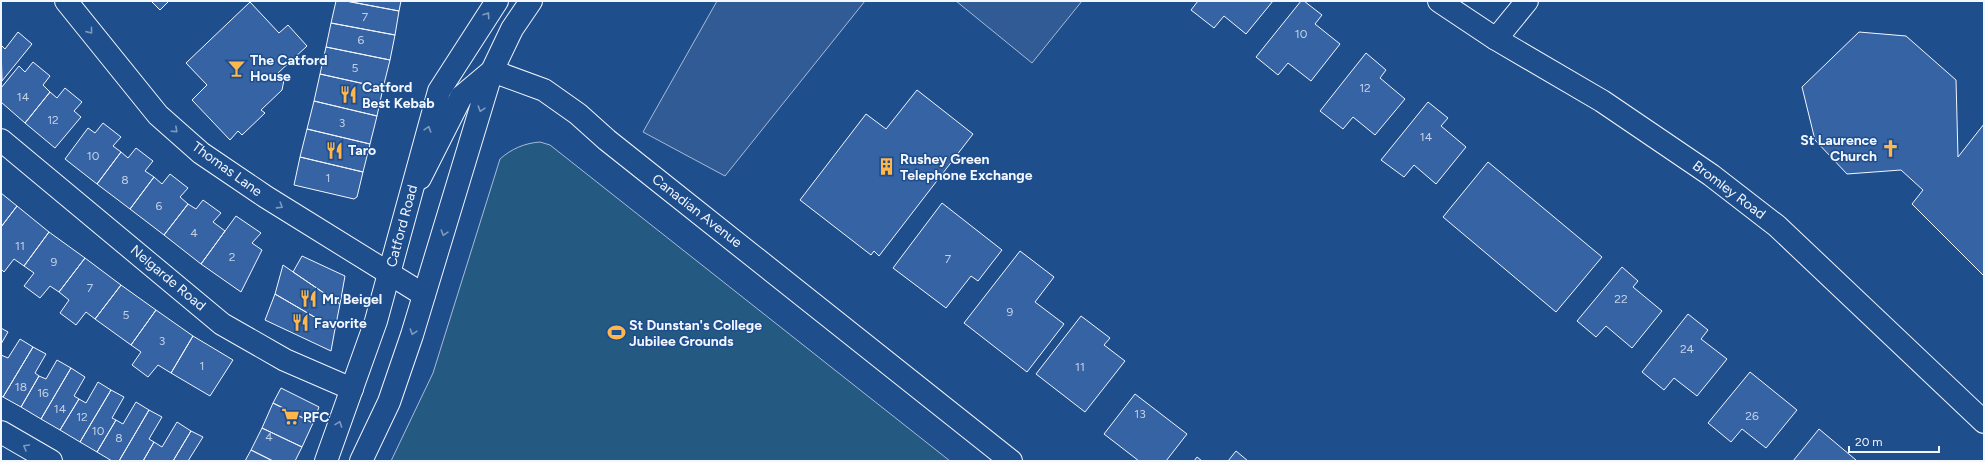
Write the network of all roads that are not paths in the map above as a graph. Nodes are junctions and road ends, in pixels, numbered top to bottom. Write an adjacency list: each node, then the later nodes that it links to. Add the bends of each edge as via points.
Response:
1 (66, 1): 10 (main road, Thomas Lane, one-way to 10, via 158,115 201,153 266,197)
2 (497, 1): 9 (main road, Catford Road, one-way to 2, via 439,91)
3 (531, 1): 7 (main road, via 512,29)
4 (1439, 1): 6 (main road, Bromley Road)
5 (1527, 1): 6 (main road)
6 (1496, 39): 13 (main road, Bromley Road, via 1608,105 1711,175 1778,226)
7 (492, 71): 9 (main road, via 461,97); 11 (main road, one-way to 11); 18 (main road, Canadian Avenue, via 544,90 578,114 607,140)
8 (1, 140): 12 (main road, Nelgarde Road, via 222,324 285,360)
9 (411, 194): 10 (main road, Catford Road)
10 (390, 274): 11 (main road, Thomas Lane); 12 (main road, Catford Road)
11 (424, 295): 17 (main road, one-way to 17, via 389,402)
12 (352, 389): 16 (main road, Catford Road, one-way to 12)
13 (1984, 422)
14 (1, 432): 15 (main road, one-way to 14)
15 (51, 461)
16 (326, 461)
17 (361, 461)
18 (1011, 461)

